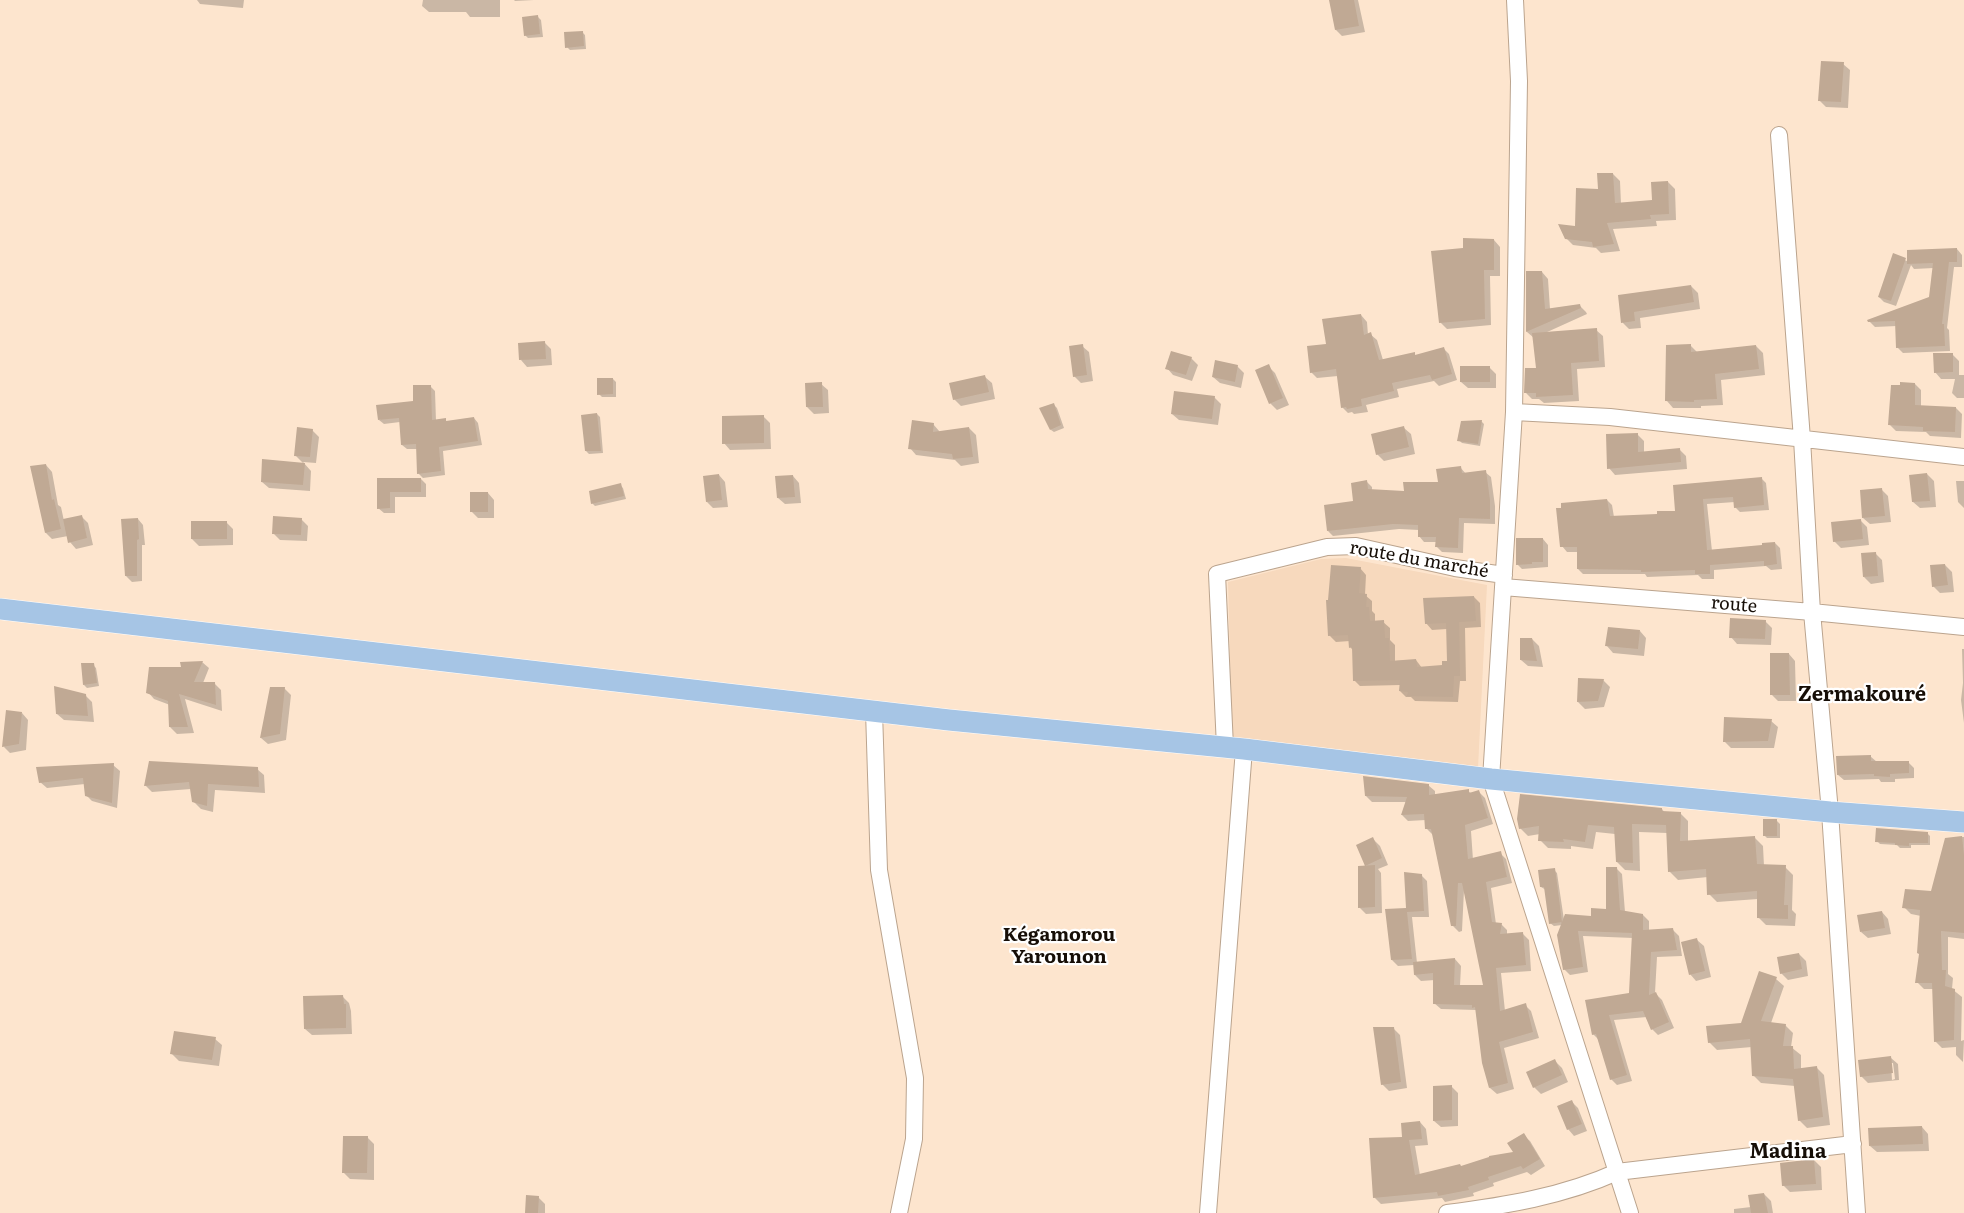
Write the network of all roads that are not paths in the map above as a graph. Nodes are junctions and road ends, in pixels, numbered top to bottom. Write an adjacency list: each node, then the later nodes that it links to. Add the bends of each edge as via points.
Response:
1 (1515, 0): 3 (street, via 1519,81)
2 (1779, 135): 4 (street)
3 (1514, 412): 4 (street, via 1610,417); 6 (street)
4 (1802, 439): 5 (street); 8 (street)
5 (1964, 457)
6 (1503, 581): 8 (street, route); 11 (street, route du marché, via 1356,546 1327,547 1217,574); 12 (street)
7 (0, 609): 10 (main road)
8 (1812, 612): 9 (street, route); 13 (street)
9 (1964, 627)
10 (874, 711): 11 (main road); 17 (street, via 879,870 915,1078 914,1139)
11 (1234, 748): 12 (main road); 18 (street)
12 (1491, 779): 13 (main road); 16 (street)
13 (1830, 812): 14 (main road); 15 (street)
14 (1964, 822)
15 (1852, 1144): 16 (street); 21 (street)
16 (1617, 1172): 19 (street, via 1550,1195); 20 (street)
17 (898, 1213)
18 (1208, 1213)
19 (1447, 1213)
20 (1630, 1213)
21 (1857, 1213)

